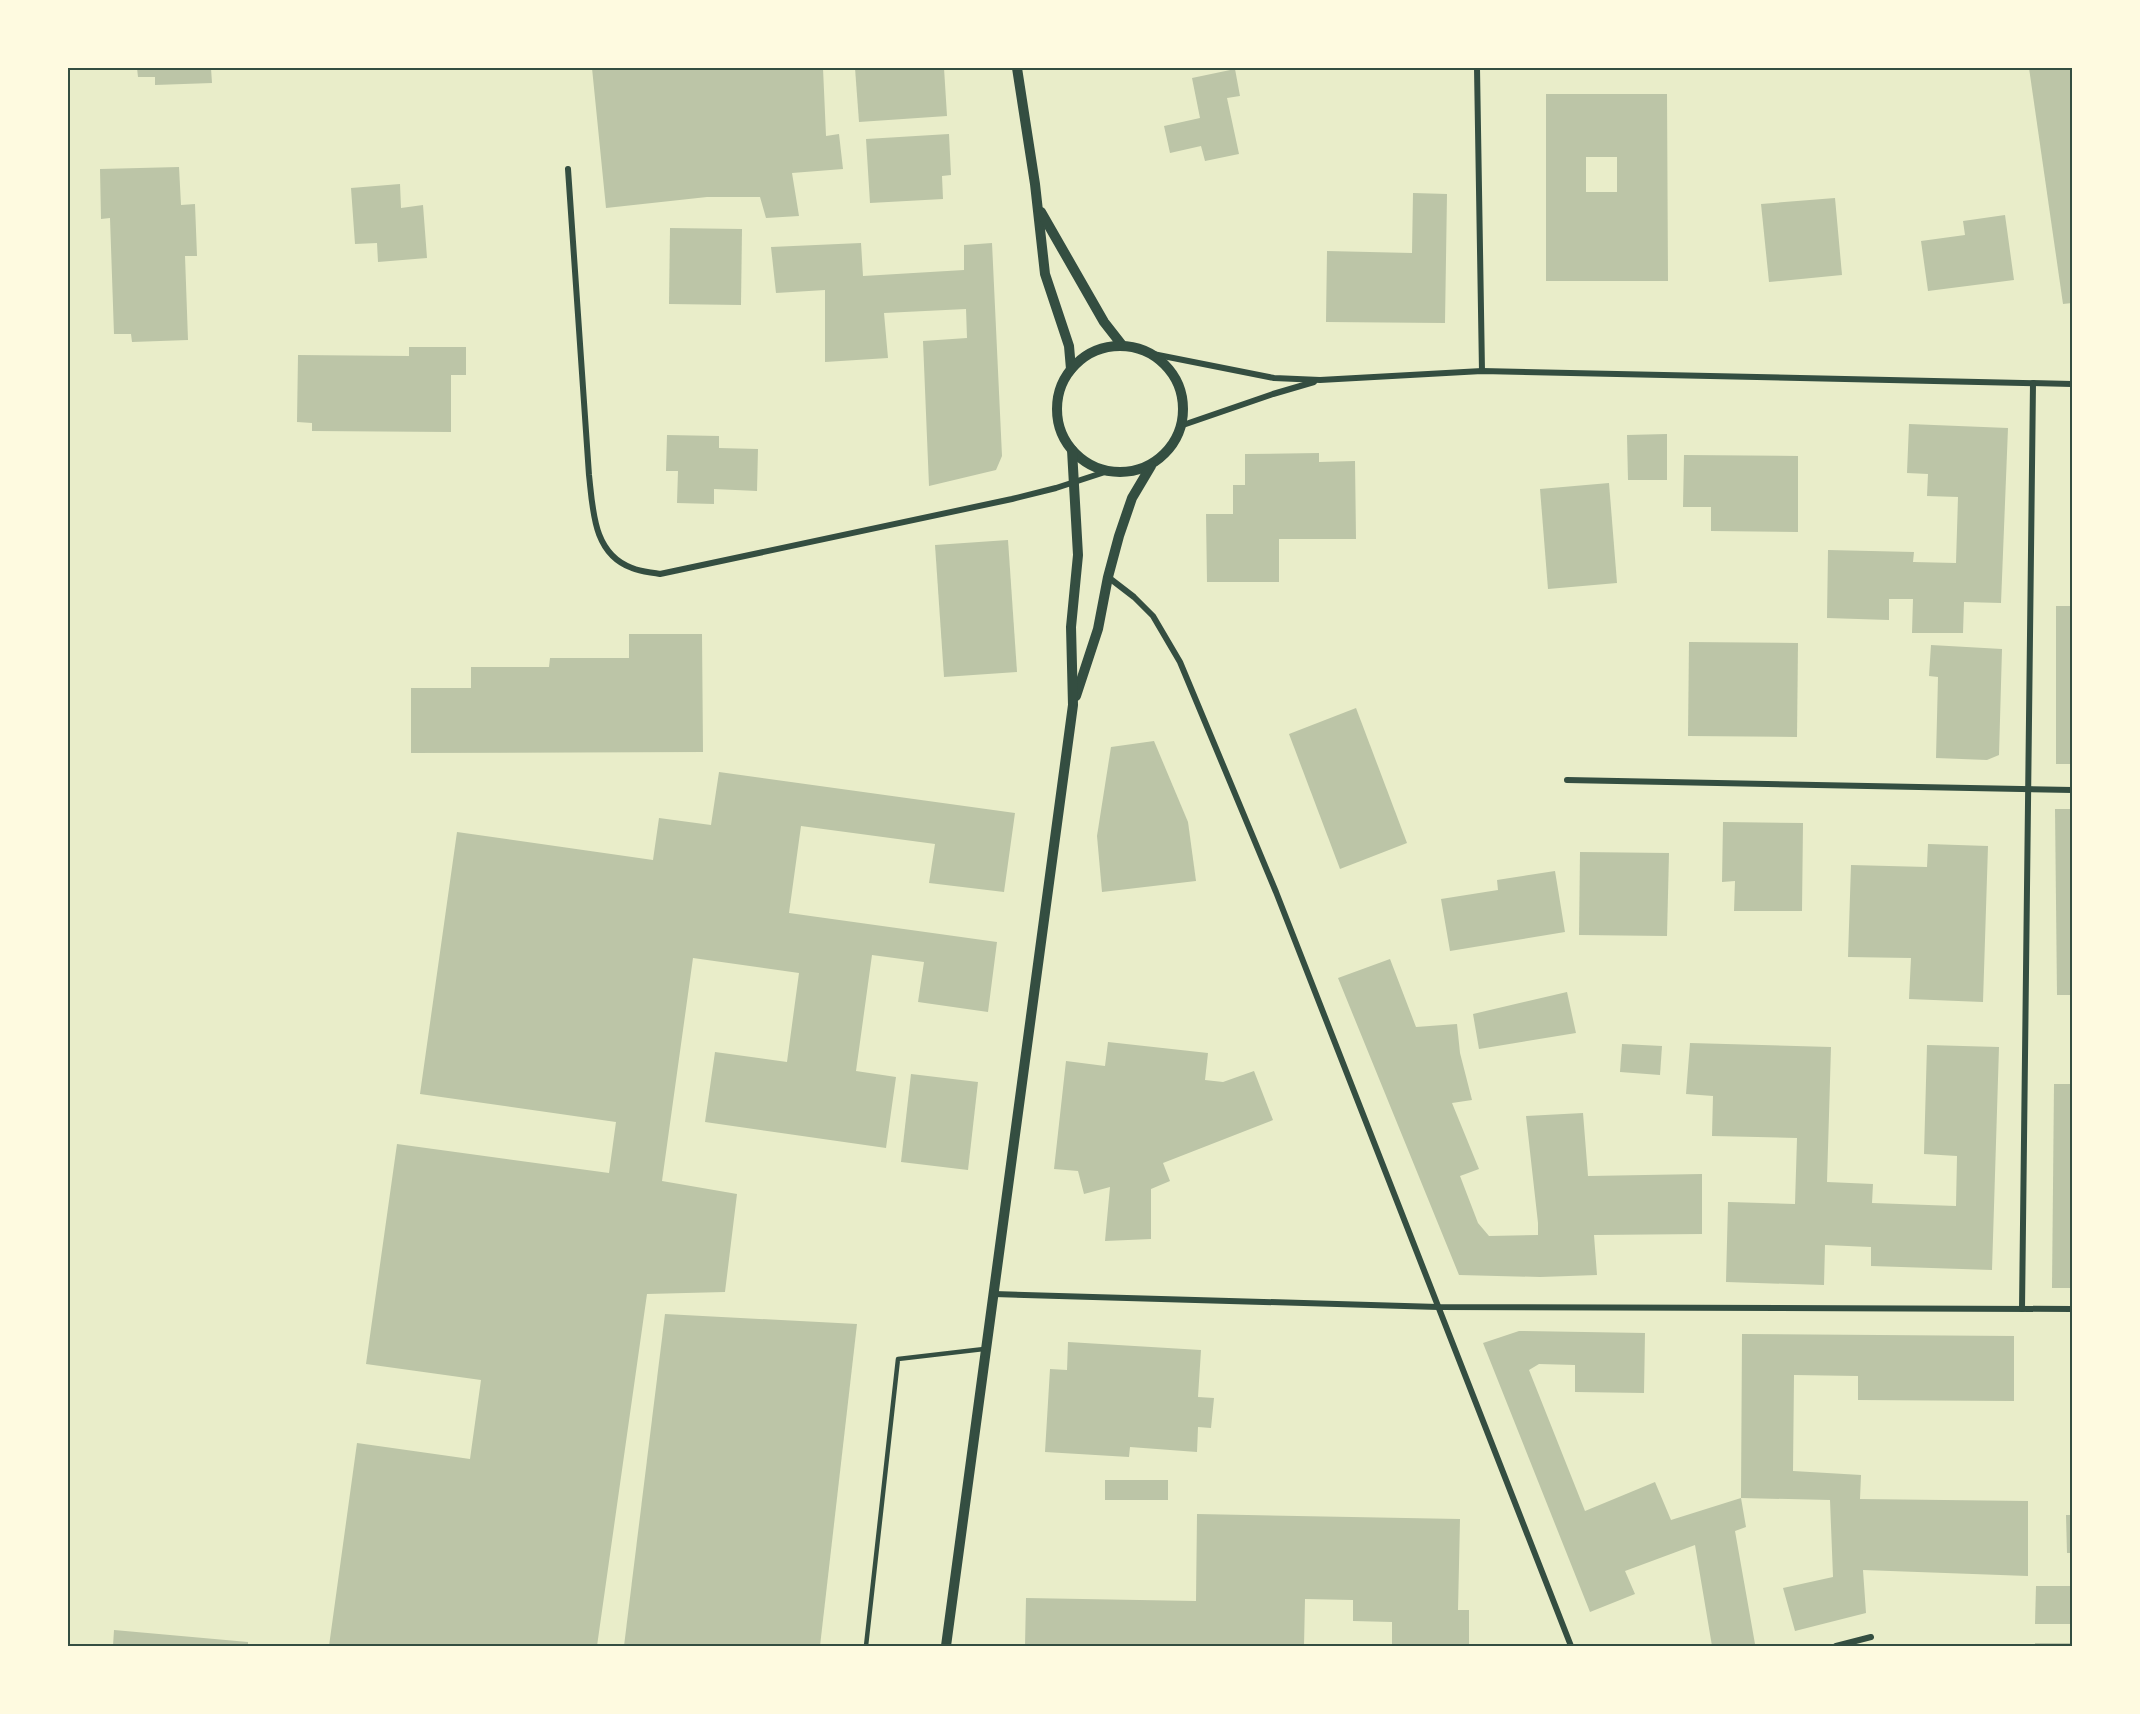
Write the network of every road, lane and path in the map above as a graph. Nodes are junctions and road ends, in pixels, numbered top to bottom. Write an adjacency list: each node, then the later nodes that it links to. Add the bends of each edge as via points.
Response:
1 (1017, 68): 4 (street)
2 (1477, 68): 8 (street)
3 (568, 169): 16 (street, via 589,475 599,538 612,556 632,568 660,574 1012,499)
4 (1038, 208): 5 (street, via 1098,312); 7 (street, via 1045,274 1069,346)
5 (1122, 345): 6 (street); 7 (street, via 1099,349)
6 (1153, 354): 9 (street, via 1274,378); 12 (street, via 1170,368 1181,387)
7 (1071, 369): 13 (street, via 1056,403 1058,422)
8 (1482, 371): 9 (street); 10 (street)
9 (1320, 380): 12 (street)
10 (2032, 383): 11 (street); 20 (street)
11 (2073, 384)
12 (1183, 426): 14 (street, via 1173,446)
13 (1072, 450): 15 (street, via 1084,462); 16 (street)
14 (1151, 465): 15 (street, via 1127,473); 17 (street, via 1132,498)
15 (1105, 471): 16 (street)
16 (1075, 481): 18 (street, via 1078,555 1071,627)
17 (1108, 577): 18 (street, via 1098,629); 23 (street, via 1153,616 1180,662 1276,892)
18 (1073, 705): 22 (street)
19 (1567, 780): 20 (street)
20 (2027, 790): 21 (street); 24 (street)
21 (2073, 790)
22 (994, 1294): 23 (street); 26 (street)
23 (1438, 1307): 24 (street); 30 (street)
24 (2022, 1309): 25 (street)
25 (2073, 1309)
26 (987, 1348): 28 (lane, via 898,1359); 29 (street)
27 (1871, 1637): 31 (street)
28 (866, 1647)
29 (946, 1647)
30 (1571, 1647)
31 (1836, 1647)

